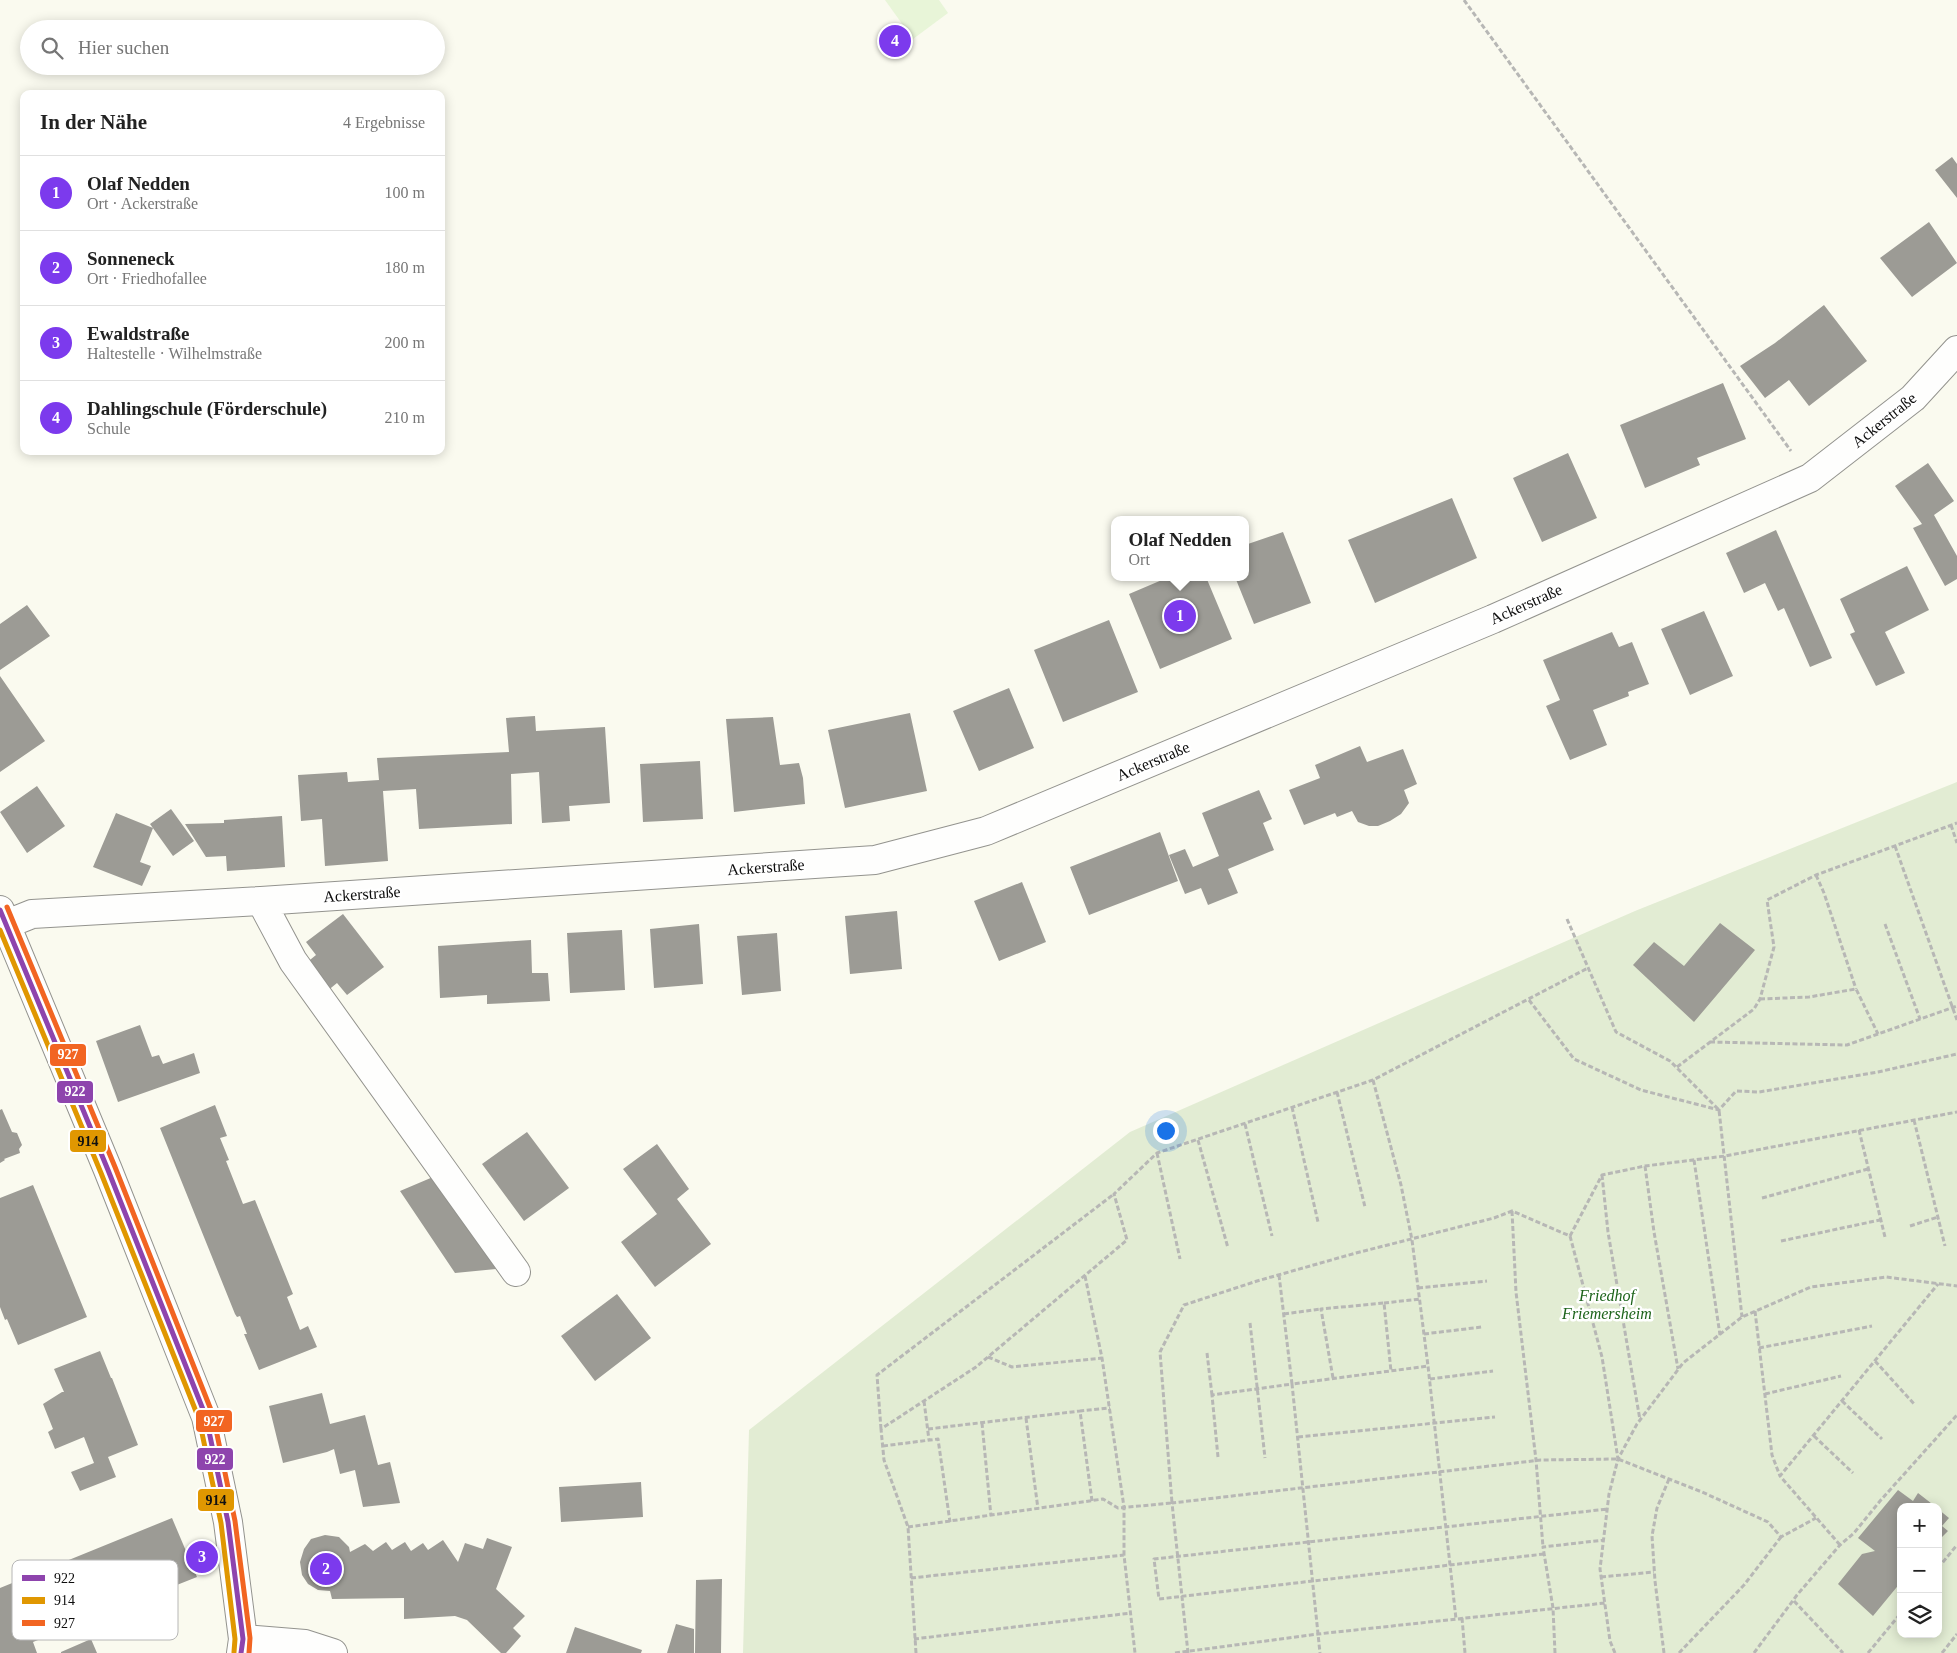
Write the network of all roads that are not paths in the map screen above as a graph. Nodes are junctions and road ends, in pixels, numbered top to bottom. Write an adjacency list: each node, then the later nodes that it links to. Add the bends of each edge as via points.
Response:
1 (1957, 350): 2 (street, Ackerstraße, via 1914,398 1810,478 1492,619 986,831 875,860)
2 (261, 901): 3 (street, Ackerstraße); 5 (street, via 293,961)
3 (4, 917): 4 (street)
4 (9, 953): 6 (street, via 108,1170 206,1417 228,1522)
5 (516, 1272)
6 (242, 1649): 7 (street, via 305,1644)
7 (333, 1653)

